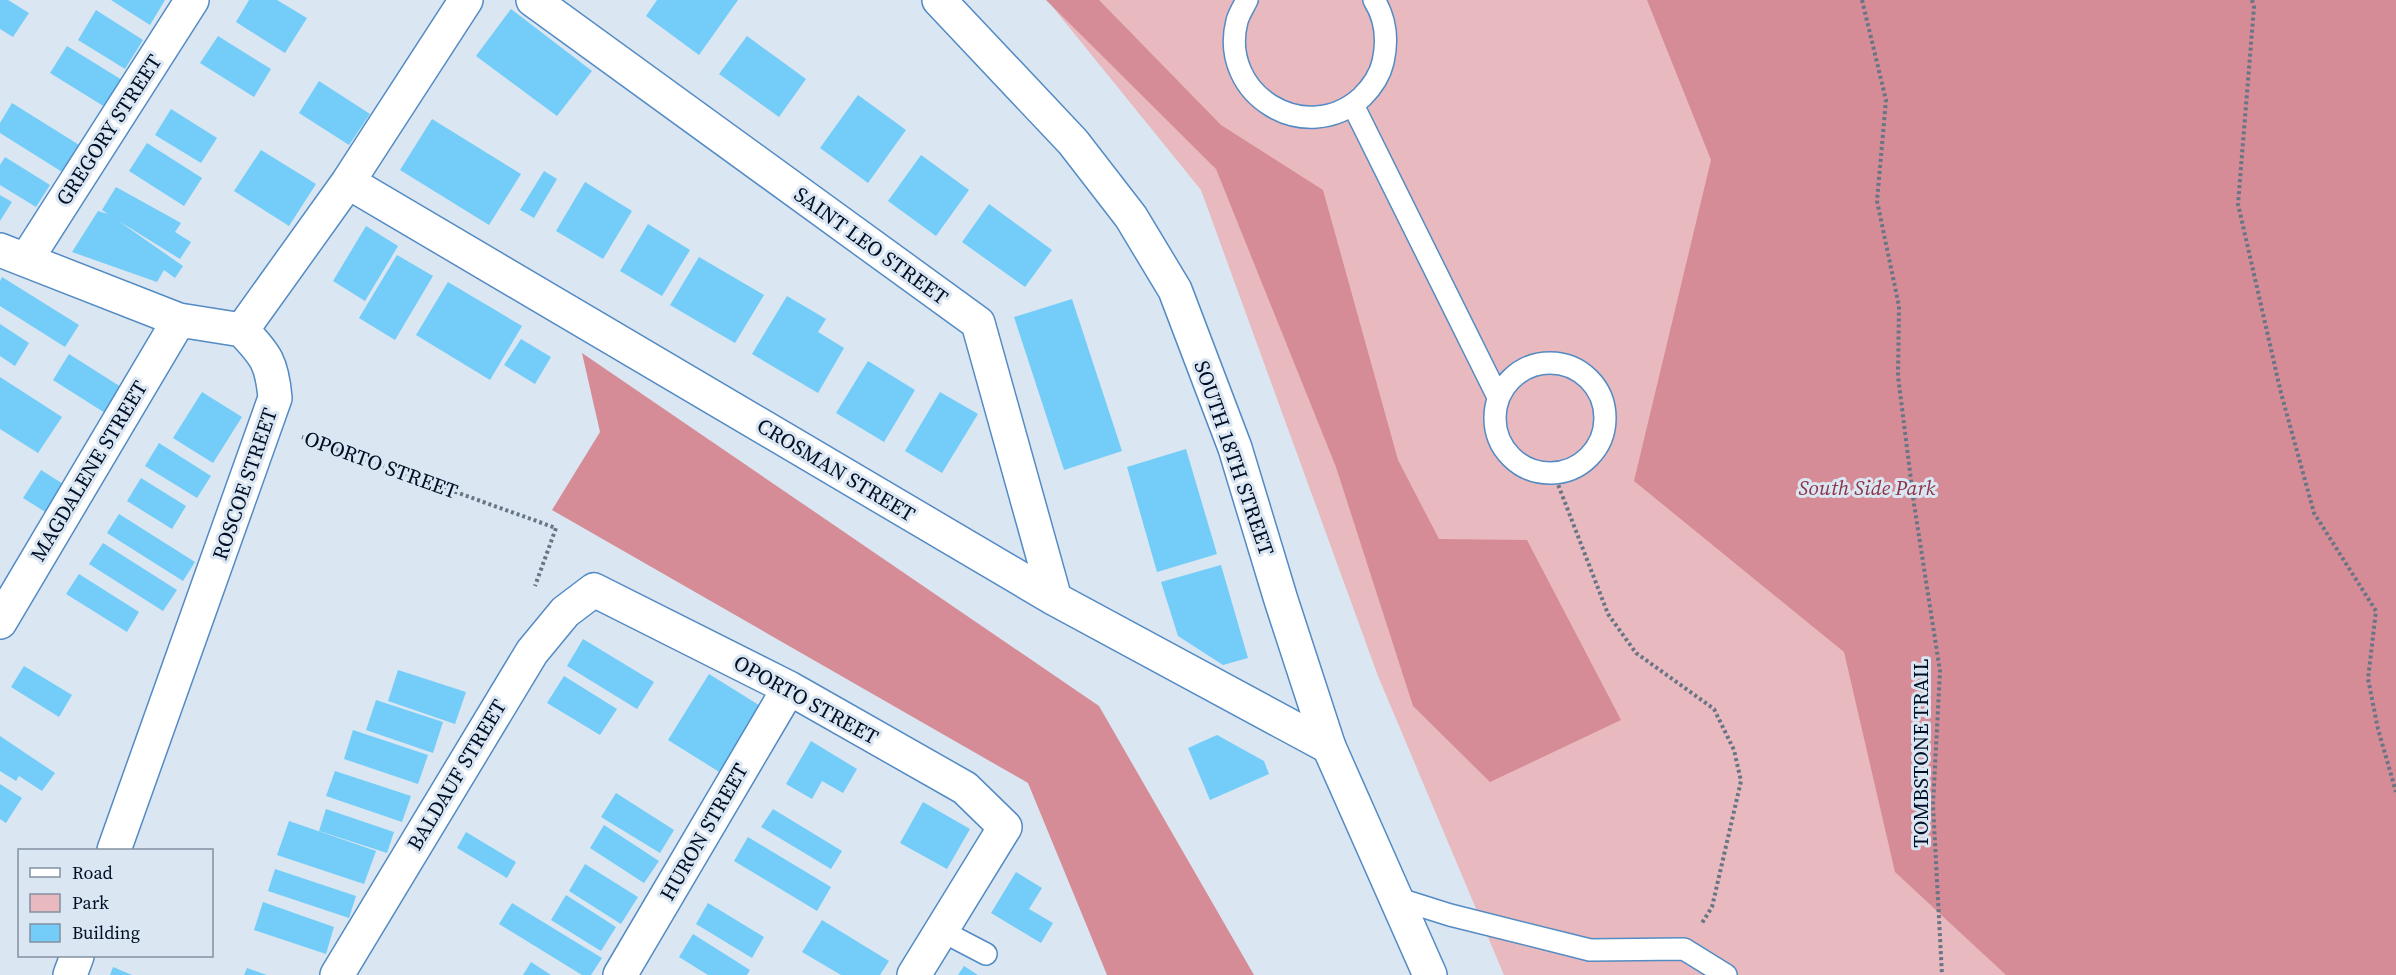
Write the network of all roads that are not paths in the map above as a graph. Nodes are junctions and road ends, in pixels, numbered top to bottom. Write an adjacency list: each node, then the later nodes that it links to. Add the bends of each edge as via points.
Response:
1 (192, 0): 9 (street, GREGORY STREET)
2 (465, 0): 8 (street)
3 (533, 0): 14 (street, SAINT LEO STREET, via 978,323)
4 (939, 0): 17 (street, SOUTH 18TH STREET, via 1073,142 1131,217 1175,290 1235,448)
5 (1247, 0): 7 (lane, via 1237,20 1234,46 1240,72 1255,94 1276,110 1301,117 1328,116)
6 (1374, 0): 7 (lane, via 1385,23 1387,46 1382,69 1370,90)
7 (1353, 105): 12 (lane)
8 (348, 182): 11 (street); 14 (street, CROSMAN STREET)
9 (13, 255): 10 (street)
10 (179, 320): 11 (street); 15 (street, MAGDALENE STREET)
11 (242, 330): 18 (street, ROSCOE STREET, via 261,350 273,373 275,398)
12 (1498, 397): 12 (lane, via 1508,381 1539,363 1574,368 1589,378 1605,410 1598,446 1572,470 1554,474 1535,472 1518,464 1496,434)
13 (594, 590): 16 (street, OPORTO STREET); 24 (street, BALDAUF STREET, via 565,612 532,651)
14 (1055, 599): 17 (street, CROSMAN STREET)
15 (0, 622)
16 (789, 688): 20 (street, OPORTO STREET, via 965,788 1005,827); 25 (street, HURON STREET)
17 (1329, 747): 19 (street, SOUTH 18TH STREET)
18 (114, 849)
19 (1396, 898): 27 (street, SOUTH 18TH STREET); 28 (lane, via 1590,950 1684,949)
20 (940, 930): 21 (lane); 26 (street)
21 (986, 954)
22 (77, 957): 23 (street)
23 (70, 975)
24 (338, 975)
25 (620, 975)
26 (914, 975)
27 (1430, 975)
28 (1726, 975)

